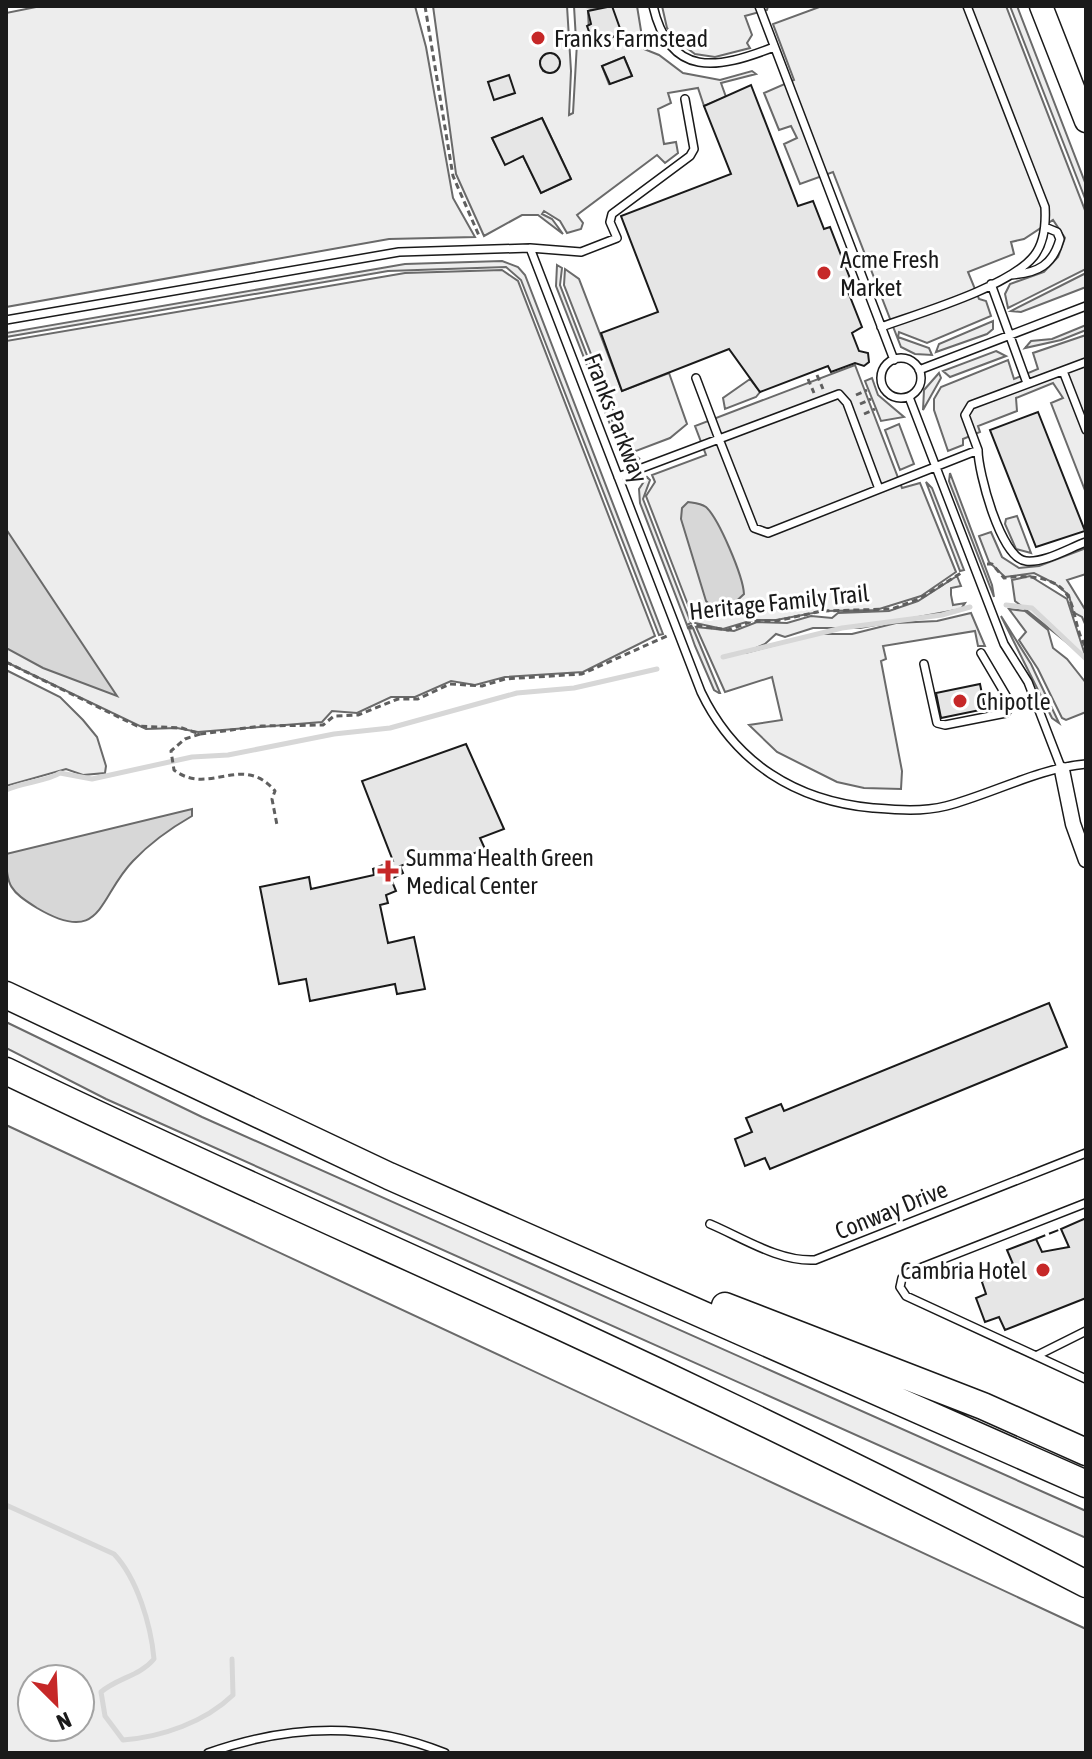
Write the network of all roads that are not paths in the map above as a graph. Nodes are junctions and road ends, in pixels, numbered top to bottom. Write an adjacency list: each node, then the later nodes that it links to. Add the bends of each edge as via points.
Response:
1 (653, 6): 5 (lane, via 665,39 690,60 724,65)
2 (759, 6): 5 (lane)
3 (967, 6): 8 (lane, via 1042,199)
4 (1041, 6): 7 (main road)
5 (774, 47): 14 (lane)
6 (685, 99): 9 (lane, via 694,149 612,214 617,238 581,252)
7 (1086, 121)
8 (1045, 227): 10 (lane, via 1034,256); 10 (lane, via 1060,239 1050,262 1033,272)
9 (530, 248): 13 (lane, via 399,252); 27 (lane, Franks Parkway)
10 (1009, 275): 11 (lane)
11 (991, 284): 14 (lane); 15 (lane)
12 (1086, 306): 15 (lane)
13 (6, 320)
14 (881, 327): 16 (lane)
15 (1010, 335): 18 (lane); 21 (lane)
16 (894, 360): 18 (lane, via 908,360); 22 (lane, via 882,372 882,385 890,395)
17 (1086, 362): 19 (lane)
18 (919, 370): 22 (lane, via 918,388)
19 (1063, 371): 21 (lane); 23 (lane)
20 (696, 378): 24 (lane)
21 (1027, 383): 25 (lane, via 967,409)
22 (909, 397): 26 (lane)
23 (1086, 430)
24 (719, 439): 27 (lane); 28 (lane, via 754,528 761,533); 28 (lane, via 839,394)
25 (978, 450): 26 (lane); 29 (lane, via 978,470 1016,558 1040,559)
26 (936, 467): 28 (lane); 33 (lane, via 1004,644 1028,682)
27 (618, 477): 33 (lane, Franks Parkway, via 710,711 731,742 764,772 845,805 916,811)
28 (879, 489)
29 (1086, 542)
30 (981, 653): 31 (lane, via 1011,704 1006,713 937,723)
31 (924, 664)
32 (1084, 763): 33 (lane, Franks Parkway)
33 (1062, 770): 34 (street)
34 (1086, 860)
35 (6, 995): 38 (highway)
36 (6, 1071): 46 (highway)
37 (1086, 1153): 40 (lane, Conway Drive, via 815,1260 778,1255)
38 (389, 1176): 44 (highway, via 983,1406); 45 (highway)
39 (1086, 1203): 42 (lane, via 902,1278 906,1296)
40 (710, 1224)
41 (1086, 1331): 42 (lane)
42 (1036, 1356): 43 (lane)
43 (1086, 1379)
44 (1086, 1452)
45 (1086, 1484)
46 (919, 1497): 47 (highway); 48 (highway)
47 (1086, 1567)
48 (1086, 1584)
49 (208, 1753): 50 (lane, via 269,1735 328,1729 394,1735)
50 (445, 1753)

